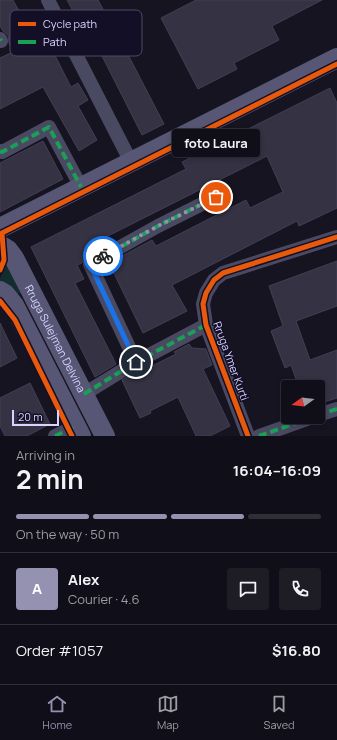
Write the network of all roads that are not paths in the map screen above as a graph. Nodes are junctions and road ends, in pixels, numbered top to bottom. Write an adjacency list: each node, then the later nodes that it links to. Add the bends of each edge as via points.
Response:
1 (48, 0): 2 (street)
2 (53, 10)
3 (77, 56): 6 (street)
4 (337, 58): 6 (main road)
5 (0, 151): 7 (street, via 48,127)
6 (131, 162): 7 (main road)
7 (81, 187): 9 (main road)
8 (216, 197): 14 (street, via 90,264)
9 (0, 228)
10 (337, 237): 13 (street, Rruga Ymer Kurti, via 223,274 214,280 203,304)
11 (0, 245): 15 (main road, Rruga Sulejman Delvina, via 14,258)
12 (0, 291): 19 (main road, Rruga Sulejman Delvina, via 14,304)
13 (206, 325): 14 (street, Rruga Ymer Kurti); 22 (street, Rruga Ymer Kurti)
14 (136, 362): 15 (street, Rruga Ymer Kurti)
15 (84, 394): 21 (main road, Rruga Sulejman Delvina)
16 (337, 409): 17 (street)
17 (325, 413)
18 (293, 424): 23 (street)
19 (78, 431): 20 (street)
20 (55, 436)
21 (105, 436)
22 (248, 436)
23 (259, 436)

